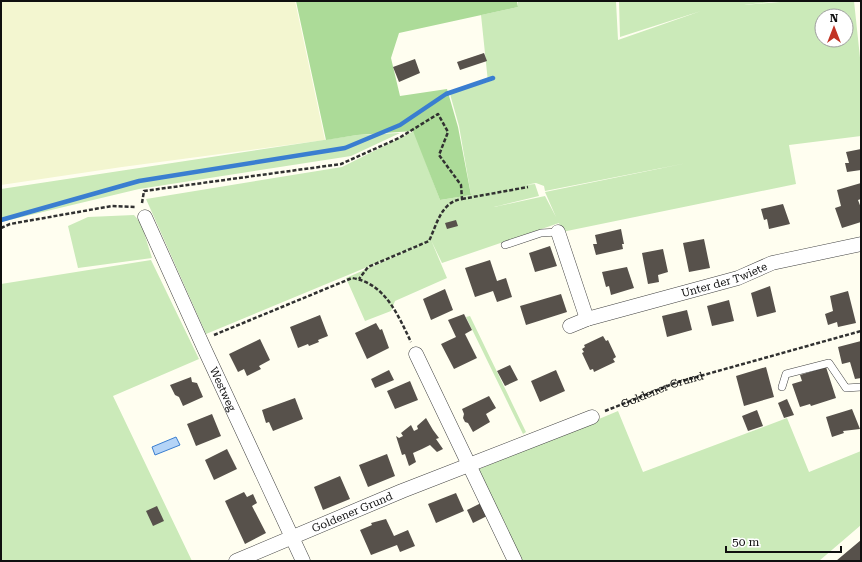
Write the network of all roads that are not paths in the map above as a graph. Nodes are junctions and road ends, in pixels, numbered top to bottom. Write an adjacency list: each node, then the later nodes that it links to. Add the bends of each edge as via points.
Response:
1 (146, 217): 12 (street, Westweg)
2 (558, 232): 4 (lane, via 541,233); 5 (street)
3 (861, 244): 5 (street, Unter der Twiete, via 772,263 738,278)
4 (505, 245)
5 (587, 319): 6 (street, Unter der Twiete)
6 (570, 326)
7 (416, 354): 11 (street)
8 (782, 387): 9 (lane, via 786,374 829,363 846,388)
9 (861, 387)
10 (592, 417): 11 (street, Goldener Grund)
11 (470, 465): 12 (street, Goldener Grund); 15 (street)
12 (291, 536): 13 (street, Goldener Grund); 14 (street, Westweg)
13 (236, 561)
14 (303, 561)
15 (515, 561)

